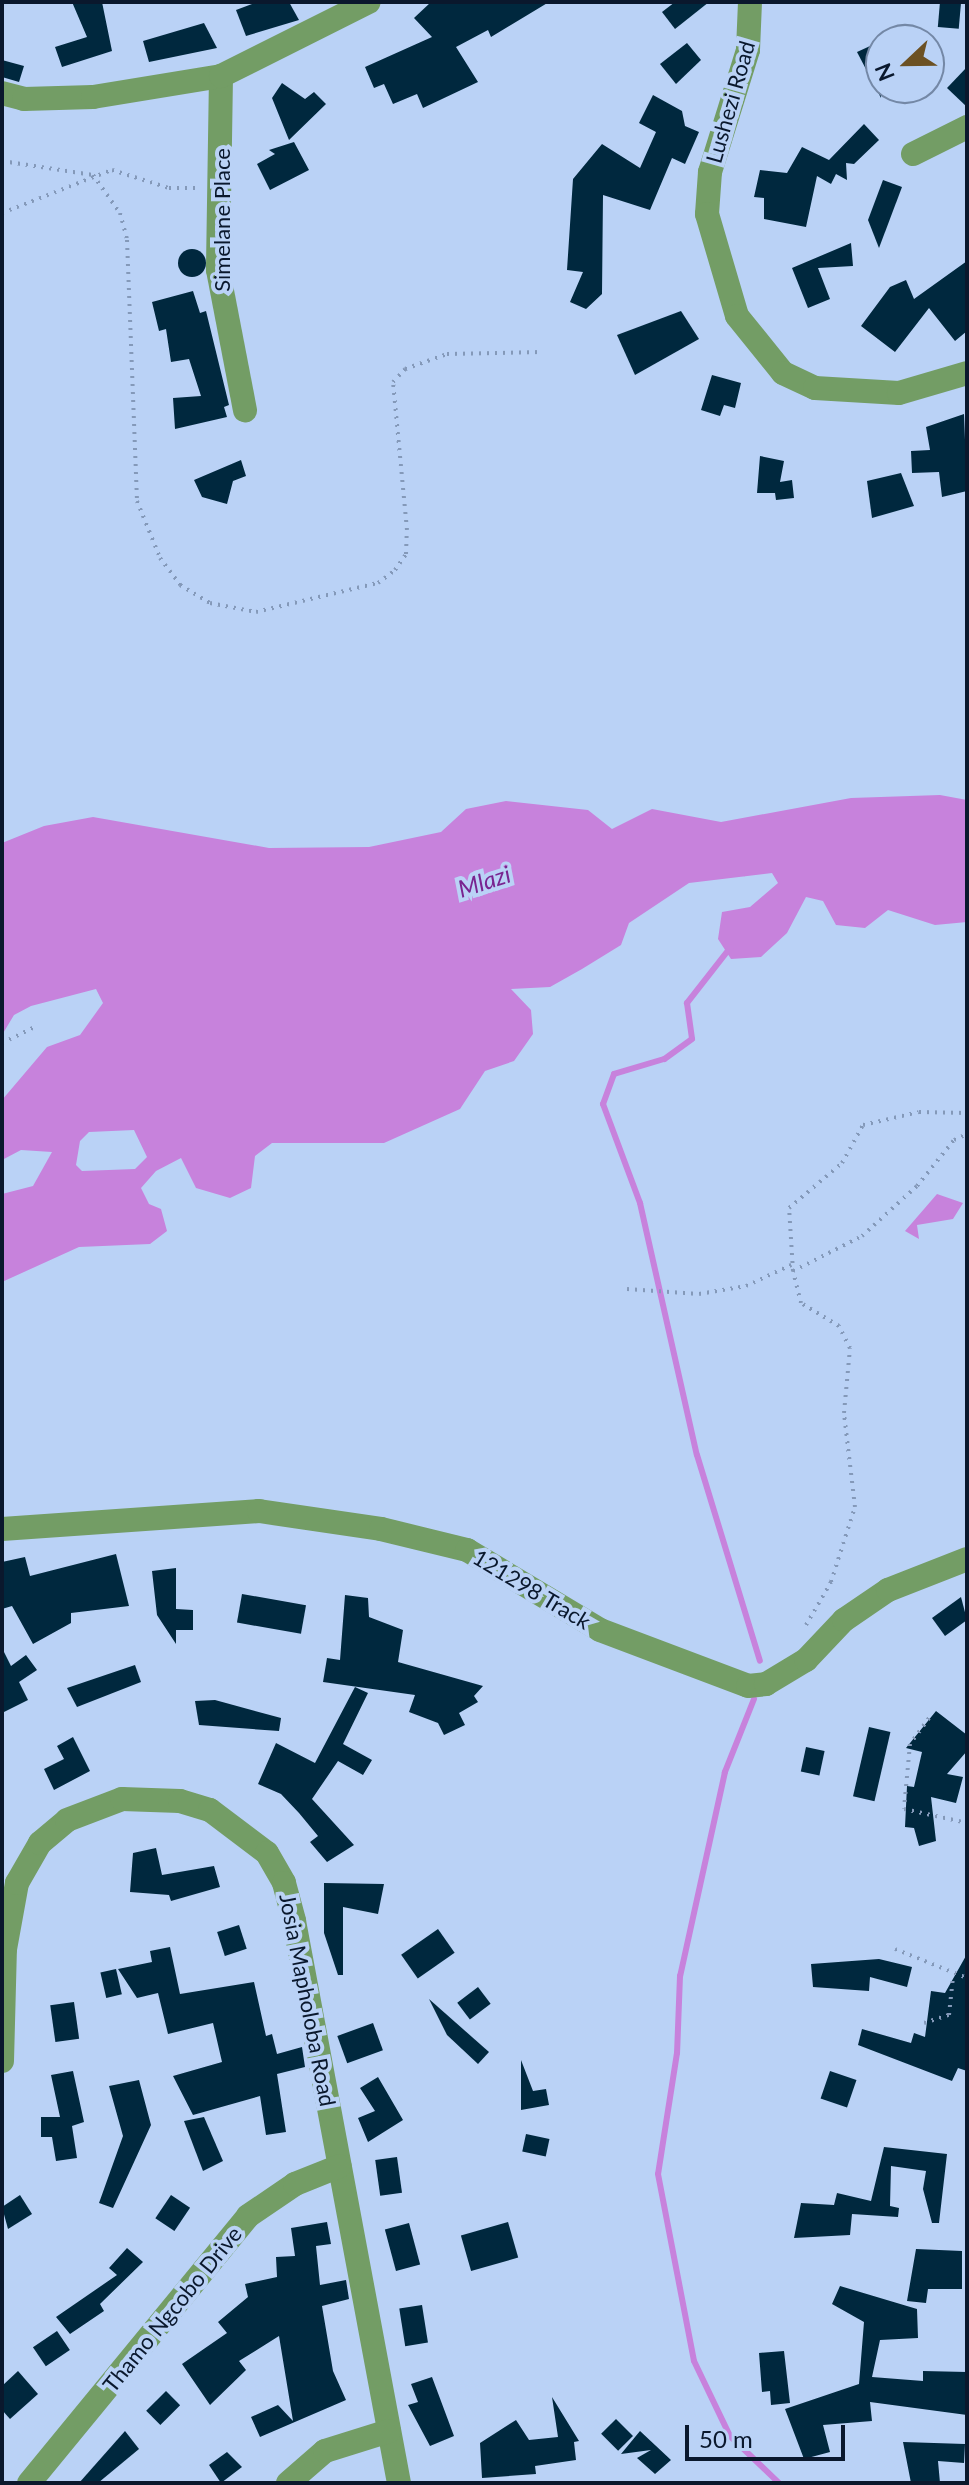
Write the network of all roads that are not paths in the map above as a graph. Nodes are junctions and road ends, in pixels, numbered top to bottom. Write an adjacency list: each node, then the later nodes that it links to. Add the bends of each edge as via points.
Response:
1 (369, 2): 3 (street)
2 (750, 2): 7 (street, Lushezi Road, via 748,50 710,172 707,214 737,316 783,373 815,388 899,393)
3 (221, 76): 4 (street, via 93,97 24,99); 8 (street, Simelane Place, via 218,270)
4 (2, 93)
5 (967, 127): 6 (street)
6 (913, 154)
7 (967, 373)
8 (245, 410)
9 (2, 1529): 10 (street, 121298 Track, via 259,1511 381,1529 467,1550 600,1630 748,1686 766,1684 806,1660 844,1620 888,1590)
10 (967, 1559)
11 (2, 2061): 12 (street, Josia Mapholoba Road, via 10,1912 40,1843 67,1820 122,1799 146,1796 210,1810 267,1853 284,1883)
12 (340, 2166): 13 (street, Josia Mapholoba Road); 14 (street, Thamo Ngcobo Drive, via 295,2184 248,2216)
13 (389, 2431): 15 (street, via 325,2451); 16 (street, Josia Mapholoba Road)
14 (29, 2483)
15 (288, 2483)
16 (399, 2483)

